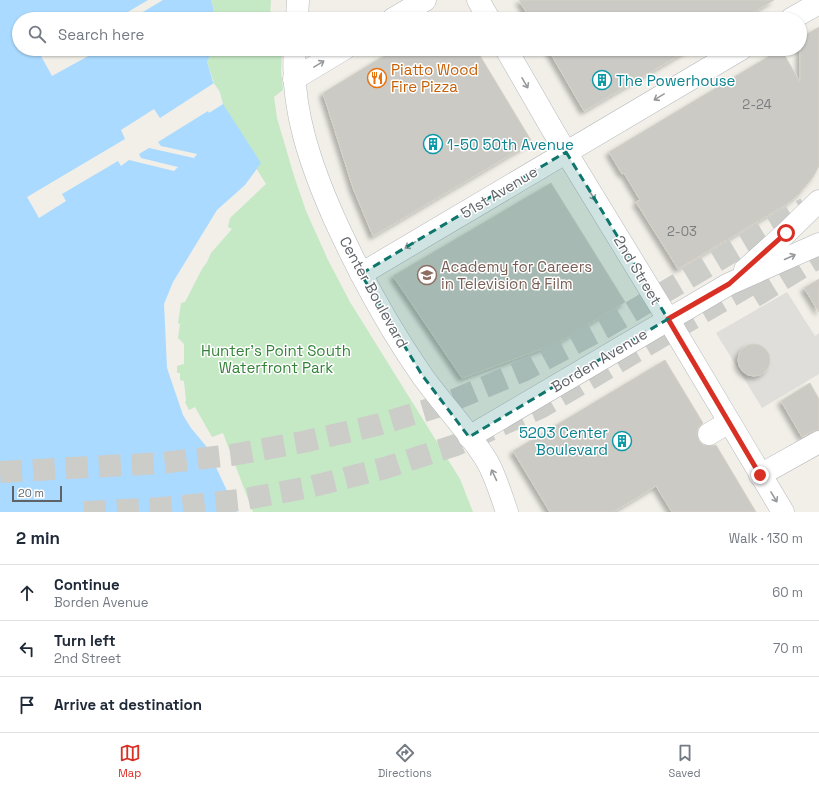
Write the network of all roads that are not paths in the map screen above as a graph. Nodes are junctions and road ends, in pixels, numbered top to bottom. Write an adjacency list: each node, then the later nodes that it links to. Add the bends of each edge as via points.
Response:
1 (298, 0): 5 (street)
2 (425, 0): 6 (street)
3 (478, 0): 7 (street)
4 (819, 3): 8 (street)
5 (297, 12)
6 (405, 12)
7 (485, 12)
8 (803, 12)
9 (295, 56): 13 (street, Center Boulevard)
10 (332, 56): 13 (street, one-way to 10)
11 (510, 56): 14 (street, 2nd Street, one-way to 14)
12 (729, 56): 14 (street, 51st Avenue, one-way to 14)
13 (294, 79): 17 (street, Center Boulevard, via 302,127 313,165 330,210)
14 (566, 152): 17 (street, 51st Avenue, one-way to 17); 19 (street, 2nd Street, one-way to 19)
15 (819, 201): 18 (street, Borden Avenue)
16 (819, 244): 18 (street, Borden Avenue, one-way to 16)
17 (361, 274): 22 (street, Center Boulevard, via 418,370)
18 (729, 284): 19 (street, Borden Avenue)
19 (668, 319): 20 (street, 2nd Street); 22 (street, Borden Avenue)
20 (729, 422): 21 (street); 24 (street, 2nd Street)
21 (709, 434)
22 (469, 437): 25 (street, Center Boulevard, one-way to 22, via 492,471)
23 (819, 442): 24 (street)
24 (760, 475): 26 (street, 2nd Street, one-way to 26)
25 (507, 512)
26 (782, 512)

